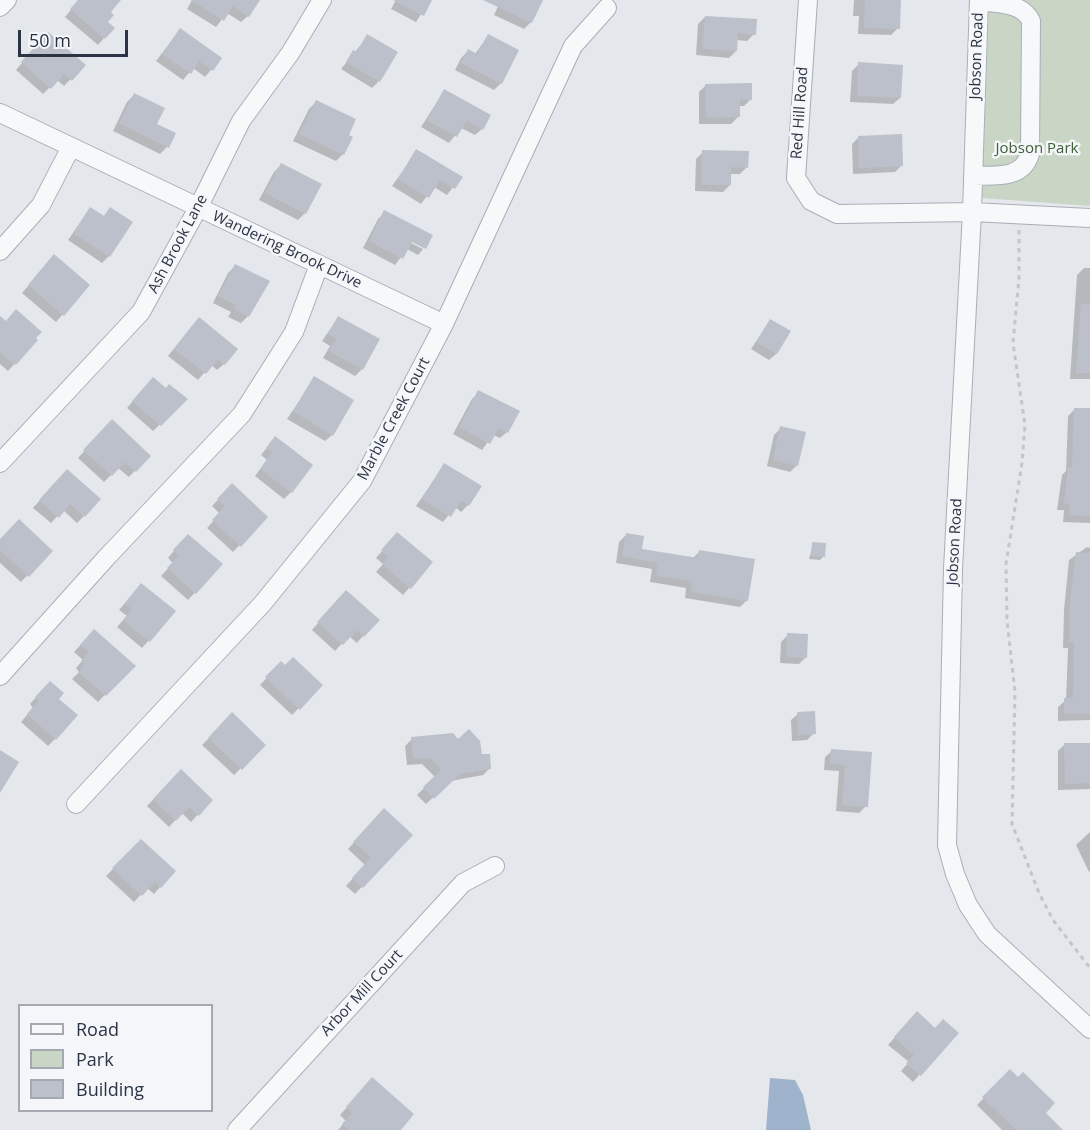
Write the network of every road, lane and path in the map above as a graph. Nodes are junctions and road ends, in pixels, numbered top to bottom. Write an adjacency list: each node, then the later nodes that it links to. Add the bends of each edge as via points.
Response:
1 (7, 0): 5 (street)
2 (322, 0): 10 (street, Ash Brook Lane, via 291,52 241,121)
3 (808, 0): 11 (street, Red Hill Road, via 796,178 811,201 837,214)
4 (979, 1): 9 (street, Jobson Road); 9 (street, via 1021,8 1031,21 1030,154 1028,162 1014,174)
5 (0, 7)
6 (607, 8): 16 (street, Marble Creek Court, via 573,46)
7 (0, 112): 8 (street, Wandering Brook Drive)
8 (71, 147): 10 (street, Wandering Brook Drive); 14 (street, via 40,205)
9 (973, 176): 11 (street, Jobson Road)
10 (198, 208): 15 (street, Wandering Brook Drive); 17 (street, Ash Brook Lane, via 141,312)
11 (972, 212): 12 (street, Red Hill Road); 22 (street, Jobson Road, via 953,570 947,845 968,905 987,934)
12 (1090, 218)
13 (1018, 228): 21 (path, via 1019,278 1013,343 1025,425 1006,564 1007,621 1015,692 1012,824 1053,920)
14 (0, 251)
15 (319, 266): 16 (street, Wandering Brook Drive); 18 (street, via 294,332 242,414)
16 (444, 324): 19 (street, Marble Creek Court, via 362,481 263,603)
17 (0, 463)
18 (0, 676)
19 (76, 804)
20 (495, 866): 23 (street, Arbor Mill Court, via 463,884)
21 (1090, 969)
22 (1090, 1029)
23 (237, 1130)

